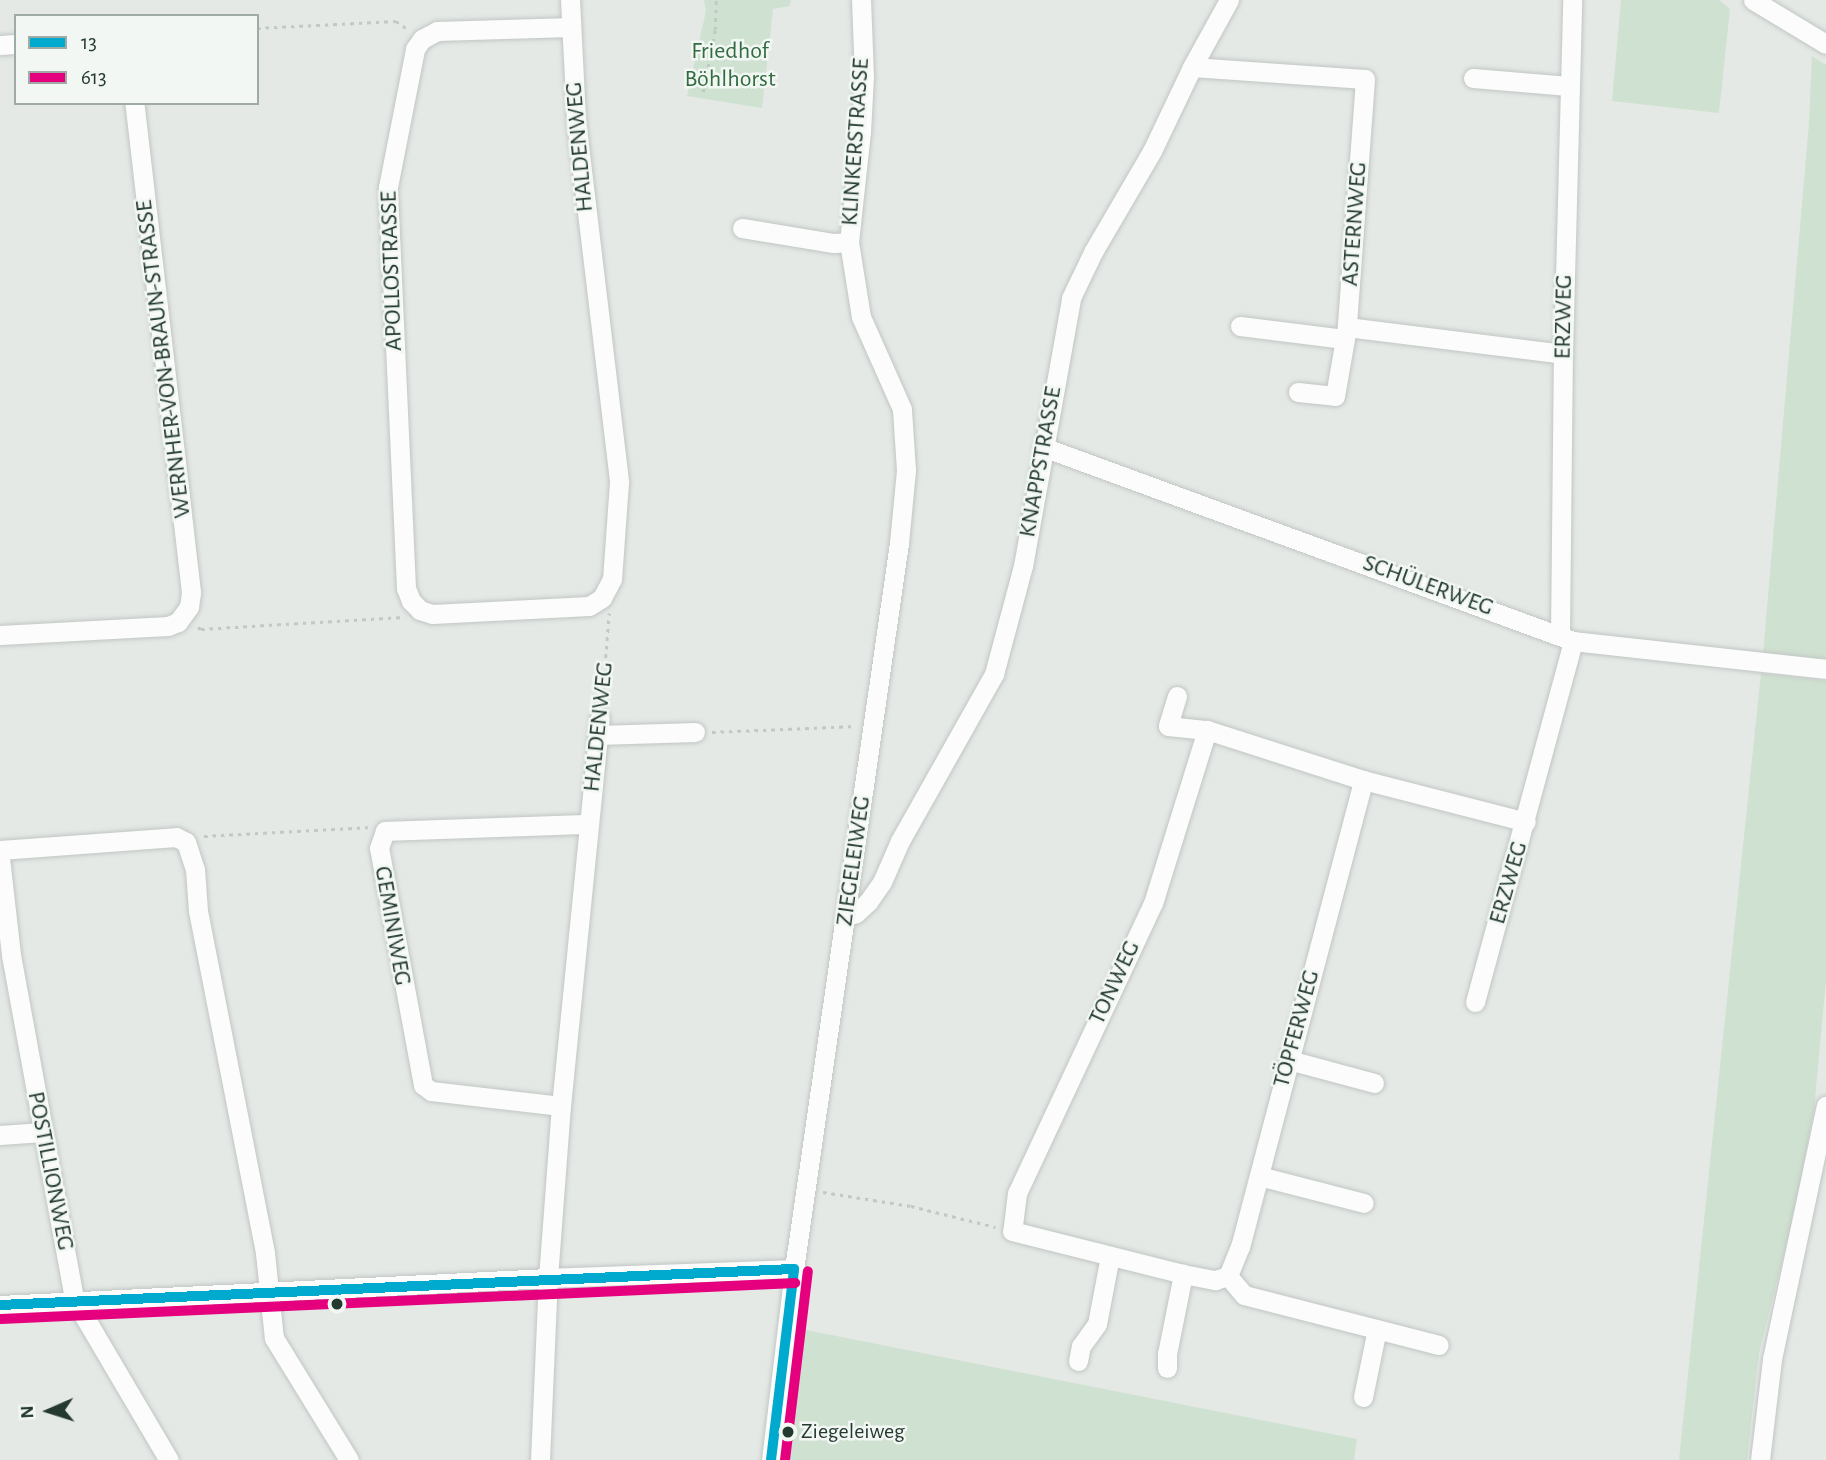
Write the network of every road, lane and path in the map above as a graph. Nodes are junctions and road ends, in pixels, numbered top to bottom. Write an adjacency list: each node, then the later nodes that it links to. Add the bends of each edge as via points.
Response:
1 (570, 0): 7 (street, HALDENWEG)
2 (716, 0): 14 (path)
3 (861, 0): 17 (street, KLINKERSTRASSE, via 864,77)
4 (1230, 0): 11 (street, KNAPPSTRASSE)
5 (1572, 0): 13 (street, ERZWEG)
6 (1753, 0): 10 (street)
7 (571, 27): 9 (street, via 437,31); 24 (street, HALDENWEG, via 582,187 619,482 612,579)
8 (259, 28): 9 (path, via 396,21)
9 (422, 39): 25 (street, APOLLOSTRASSE, via 415,49 387,187 406,588)
10 (1826, 44)
11 (1192, 67): 19 (street, ASTERNWEG, via 1365,79); 22 (street, KNAPPSTRASSE, via 1152,151 1071,298)
12 (1473, 78): 13 (street)
13 (1569, 86): 20 (street, ERZWEG)
14 (703, 92)
15 (134, 105): 26 (street, WERNHER-VON-BRAUN-STRASSE, via 191,592)
16 (742, 228): 17 (street, KLINKERSTRASSE)
17 (849, 242): 23 (street, KLINKERSTRASSE, via 861,317 902,409)
18 (1240, 326): 19 (street)
19 (1346, 333): 20 (street); 21 (street, via 1335,396)
20 (1563, 354): 28 (street, ERZWEG)
21 (1298, 392)
22 (1043, 447): 28 (street, SCHÜLERWEG); 42 (street, KNAPPSTRASSE, via 1023,566 994,674 900,841 882,882 868,902)
23 (906, 470): 32 (street, ZIEGELEIWEG)
24 (602, 598): 25 (street, via 580,608 432,614); 31 (path, HALDENWEG, via 610,616)
25 (420, 610): 26 (path, via 402,618 201,629)
26 (186, 614): 27 (street, via 178,622 157,627)
27 (0, 635)
28 (1566, 637): 29 (street, SCHÜLERWEG); 36 (street, ERZWEG)
29 (1826, 669)
30 (1177, 696): 33 (street, via 1168,726)
31 (599, 726): 34 (street); 37 (street, HALDENWEG)
32 (874, 727): 34 (path); 42 (street, ZIEGELEIWEG)
33 (1208, 730): 35 (street); 53 (street, TONWEG, via 1153,903 1017,1193)
34 (695, 732)
35 (1363, 780): 36 (street); 44 (street, TÖPFERWEG)
36 (1526, 822): 43 (street, ERZWEG)
37 (589, 824): 38 (street, GEMINIWEG); 46 (street, HALDENWEG)
38 (385, 831): 39 (path, via 362,827); 46 (street, GEMINIWEG, via 379,848 422,1085 431,1091)
39 (176, 837): 40 (street); 59 (street, via 186,842 195,869 198,911 265,1253)
40 (0, 850)
41 (0, 858): 48 (street, POSTILLIONWEG, via 11,955)
42 (847, 916): 51 (street, ZIEGELEIWEG)
43 (1475, 1002)
44 (1289, 1060): 45 (street); 50 (street, TÖPFERWEG)
45 (1374, 1083)
46 (561, 1106): 58 (street, HALDENWEG)
47 (1826, 1106): 71 (street, via 1772,1359)
48 (43, 1132): 49 (street); 60 (street, POSTILLIONWEG)
49 (0, 1135)
50 (1259, 1176): 52 (street); 57 (street, TÖPFERWEG, via 1235,1265)
51 (806, 1189): 53 (path, via 911,1206); 55 (street, ZIEGELEIWEG)
52 (1364, 1203)
53 (1012, 1231): 54 (street)
54 (1110, 1256): 56 (street); 64 (street, via 1097,1324 1081,1346)
55 (794, 1269): 58 (street); 70 (street, ZIEGELEIWEG)
56 (1183, 1274): 57 (street, via 1214,1280); 65 (street)
57 (1227, 1276): 62 (street, via 1244,1295)
58 (548, 1278): 59 (street); 69 (street, HALDENWEG)
59 (268, 1291): 60 (street); 68 (street, via 274,1338)
60 (74, 1300): 61 (street); 67 (street, POSTILLIONWEG)
61 (0, 1305)
62 (1377, 1329): 63 (street); 66 (street)
63 (1439, 1345)
64 (1078, 1361)
65 (1167, 1368)
66 (1363, 1397)
67 (169, 1460)
68 (349, 1460)
69 (540, 1460)
70 (771, 1460)
71 (1760, 1460)

